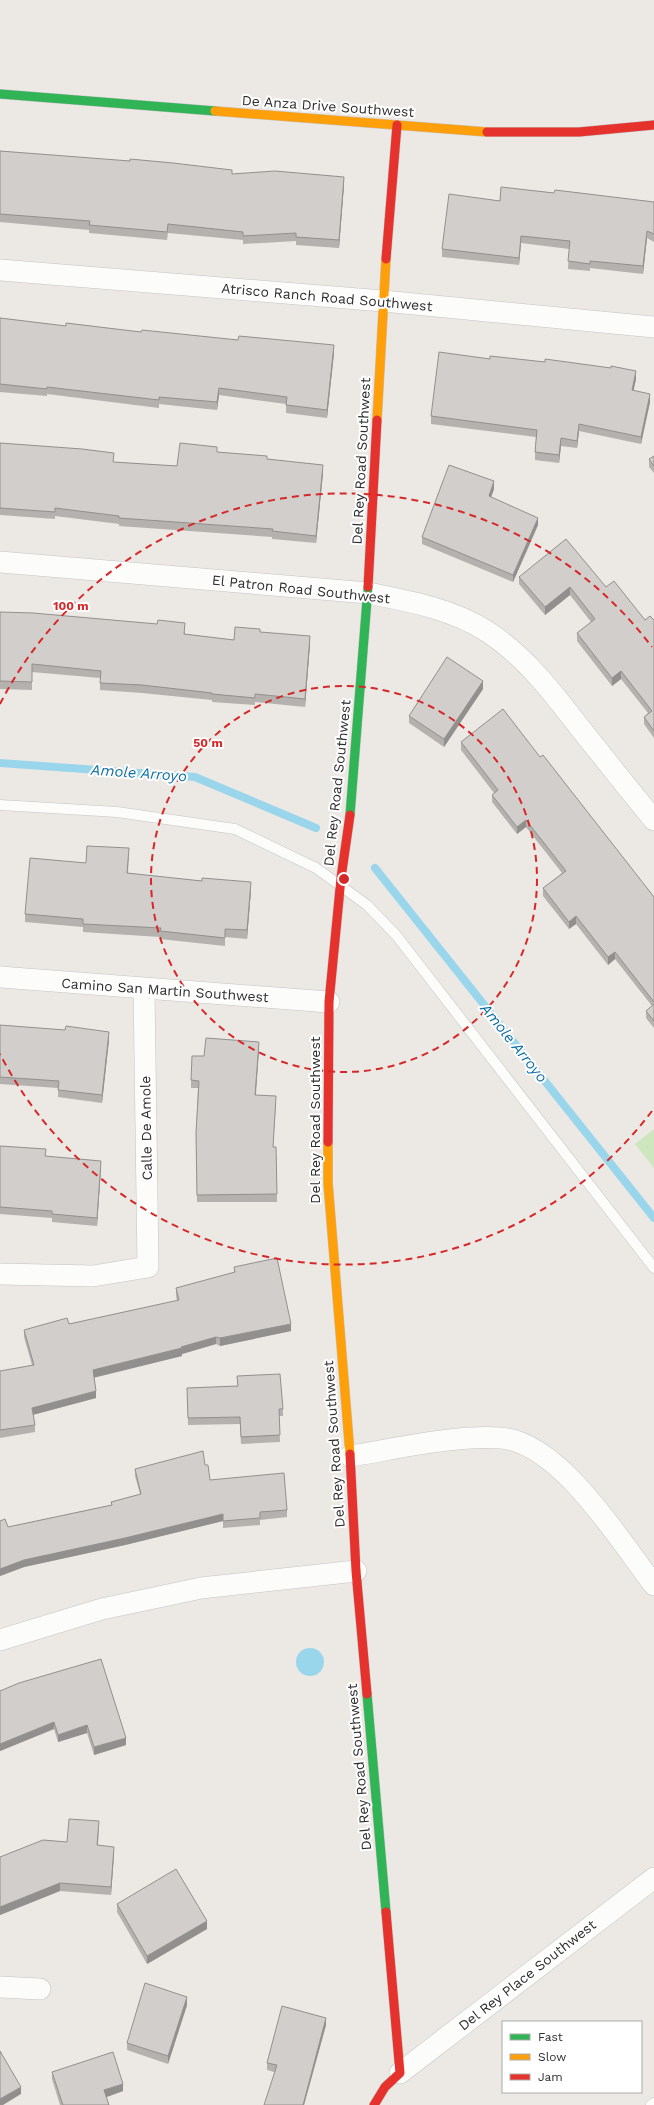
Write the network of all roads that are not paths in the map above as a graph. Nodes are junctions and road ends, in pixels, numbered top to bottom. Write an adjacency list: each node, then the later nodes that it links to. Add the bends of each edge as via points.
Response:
1 (0, 94): 2 (street, De Anza Drive Southwest)
2 (397, 125): 3 (street, De Anza Drive Southwest, via 504,133 562,134 615,131); 5 (street, Del Rey Road Southwest)
3 (654, 125)
4 (0, 270): 5 (street, Atrisco Ranch Road Southwest)
5 (383, 301): 6 (street, Atrisco Ranch Road Southwest); 8 (street, Del Rey Road Southwest)
6 (654, 327)
7 (0, 562): 8 (street, El Patron Road Southwest)
8 (368, 593): 10 (street, El Patron Road Southwest, via 422,605 455,616 487,632 515,652 546,684); 11 (street, Del Rey Road Southwest, via 349,825)
9 (0, 805): 11 (lane, via 117,812 235,829)
10 (654, 820)
11 (340, 881): 14 (street, Del Rey Road Southwest); 15 (lane, via 396,935)
12 (0, 977): 13 (street, Camino San Martin Southwest)
13 (144, 989): 14 (street, Camino San Martin Southwest); 16 (street, Calle De Amole, via 148,1267 92,1276)
14 (329, 1002): 17 (street, Del Rey Road Southwest, via 328,1183)
15 (654, 1268)
16 (0, 1274)
17 (350, 1456): 18 (street, Del Rey Road Southwest); 19 (street, via 462,1439 501,1438 530,1446 558,1465 581,1489)
18 (356, 1571): 20 (street, via 201,1588 102,1609); 24 (street, Del Rey Road Southwest)
19 (654, 1585)
20 (0, 1640)
21 (654, 1878): 24 (street, Del Rey Place Southwest)
22 (0, 1987): 23 (street)
23 (40, 1989)
24 (400, 2073): 26 (street, via 385,2087)
25 (654, 2103): 27 (lane)
26 (374, 2105)
27 (651, 2105)

